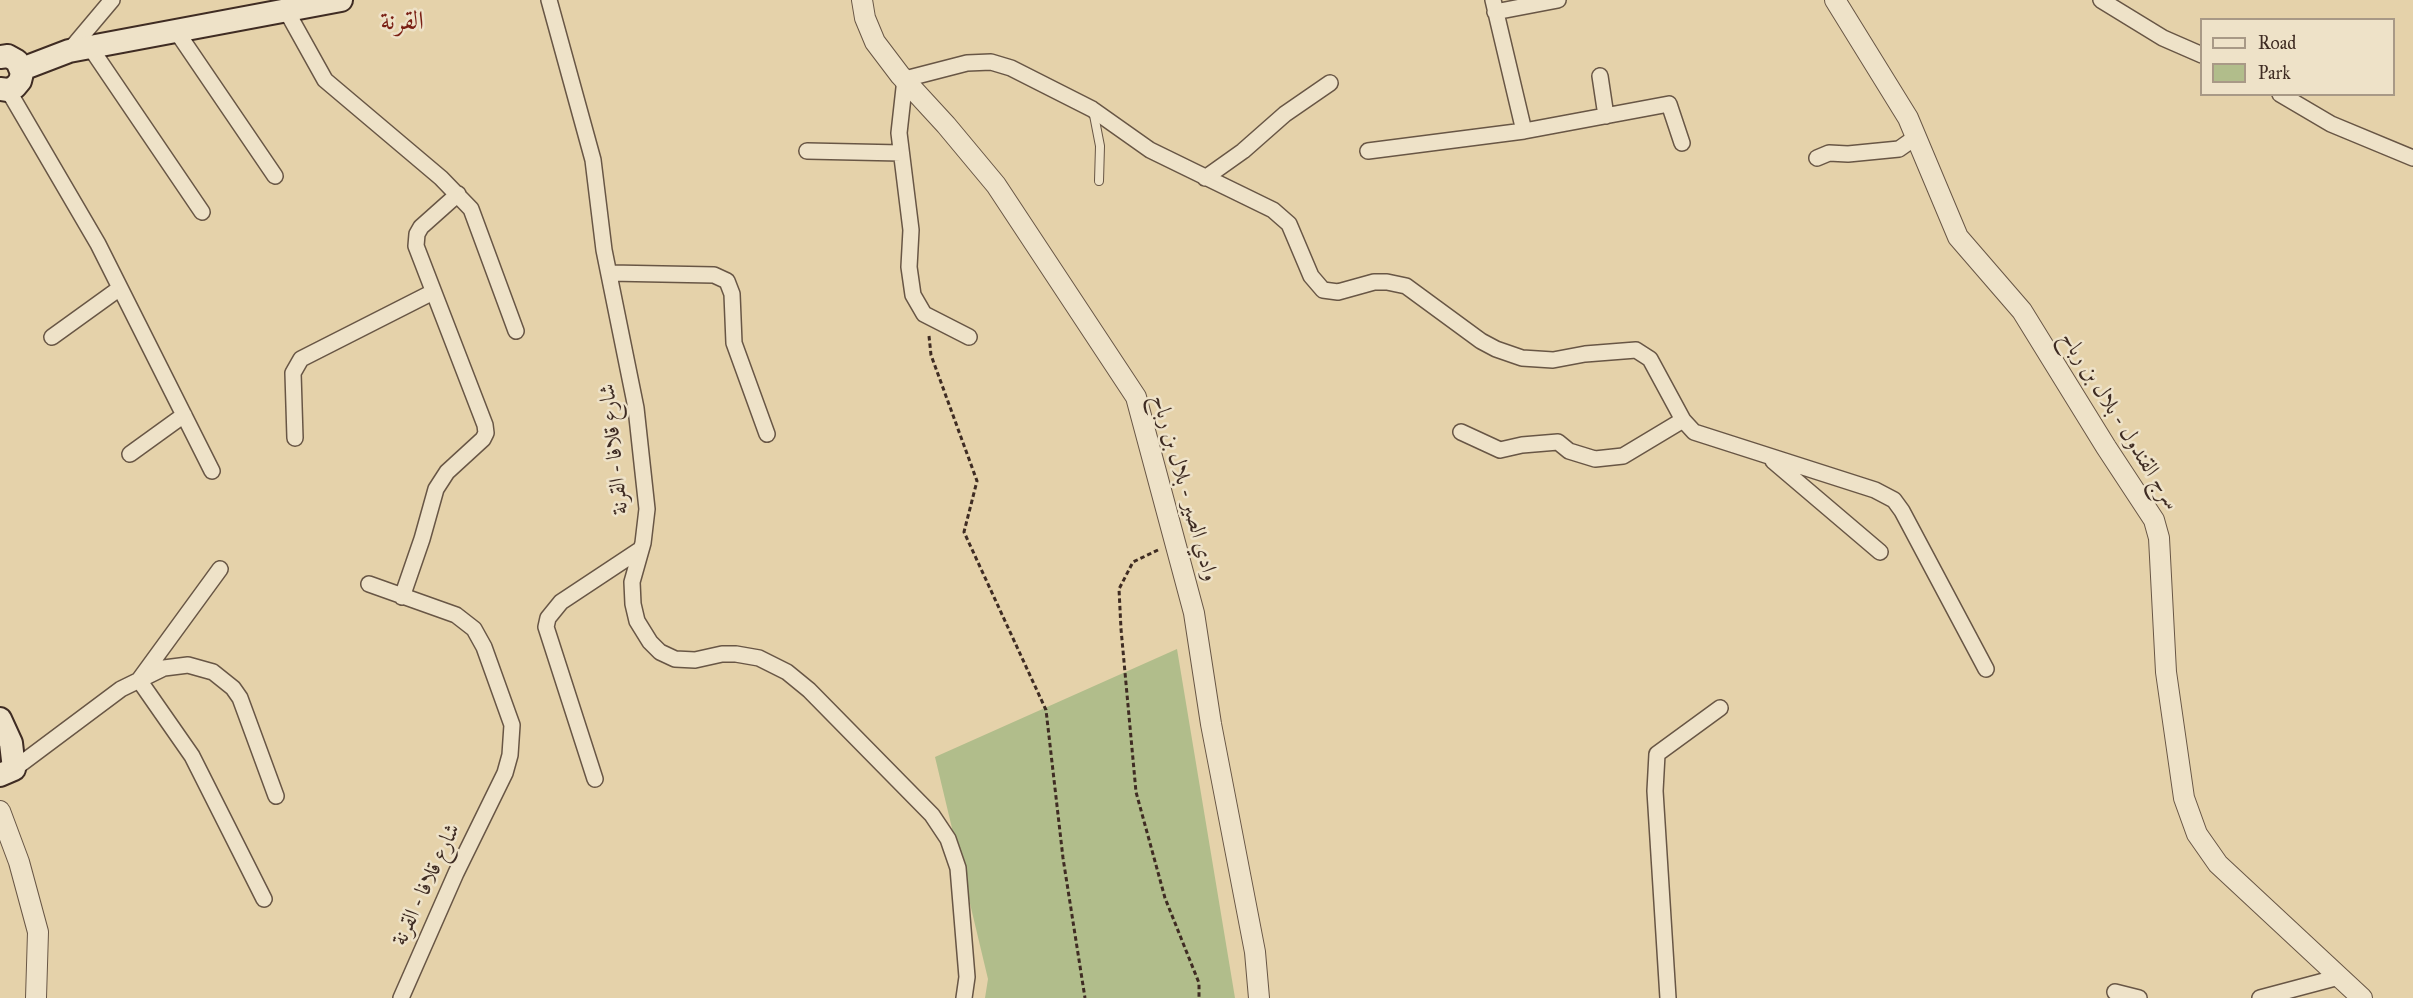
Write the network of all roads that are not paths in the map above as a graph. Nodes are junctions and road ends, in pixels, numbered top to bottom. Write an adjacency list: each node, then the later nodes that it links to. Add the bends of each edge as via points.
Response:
1 (112, 0): 11 (street)
2 (341, 0): 9 (main road)
3 (549, 0): 35 (street, شارع قلافا - القرنة, via 593,160)
4 (862, 0): 16 (street, وادي الصير - بلال بن رباح, via 875,42)
5 (1558, 0): 8 (street)
6 (1835, 0): 23 (street, سرج القندول - بلال بن رباح)
7 (2101, 0): 12 (street, via 2163,38)
8 (1494, 6): 22 (street)
9 (278, 8): 10 (main road); 33 (street, via 325,80)
10 (177, 32): 11 (main road); 30 (street)
11 (79, 49): 14 (main road); 34 (street)
12 (2200, 54)
13 (0, 57): 14 (main road, via 12,58)
14 (22, 69): 18 (main road, via 15,87)
15 (1600, 76): 21 (street)
16 (905, 80): 20 (street, via 966,64 991,62); 27 (street, via 898,133); 68 (street, وادي الصير - بلال بن رباح, via 996,185 1136,398 1194,613 1255,952)
17 (1330, 83): 31 (street)
18 (4, 89): 36 (street, via 98,244)
19 (2283, 96): 29 (street, via 2331,124)
20 (1092, 109): 31 (street, via 1150,150); 32 (lane, via 1100,146)
21 (1606, 116): 22 (street); 24 (street, via 1669,104)
22 (1524, 131): 26 (street)
23 (1916, 137): 28 (street, via 1899,149 1828,153); 63 (street, سرج القندول - بلال بن رباح, via 1958,237 2022,310 2154,520 2159,538 2166,672 2182,785 2197,834 2218,864)
24 (1682, 143)
25 (807, 151): 27 (street)
26 (1368, 151)
27 (901, 153): 40 (street, via 911,230 910,282 919,309)
28 (1817, 158)
29 (2413, 158)
30 (275, 176)
31 (1205, 178): 42 (street, via 1282,216 1295,233 1313,280 1323,290 1338,292 1374,282 1406,286 1481,341 1522,358 1553,360 1636,350 1653,363)
32 (1100, 181)
33 (458, 194): 37 (street, via 424,223 416,238 416,249); 38 (street, via 471,209)
34 (202, 212)
35 (610, 273): 44 (street, via 714,275 728,281 734,343); 49 (street, شارع قلافا - القرنة, via 639,429 647,509)
36 (120, 288): 39 (street); 41 (street)
37 (434, 292): 45 (street, via 301,359 293,373); 53 (street, via 486,433 447,472 436,489)
38 (516, 331)
39 (52, 337)
40 (969, 337)
41 (184, 415): 46 (street); 48 (street)
42 (1683, 420): 43 (street, via 1623,456 1595,459 1569,451 1558,442 1500,450); 47 (street, via 1694,432)
43 (1461, 432)
44 (767, 434)
45 (295, 438)
46 (130, 453)
47 (1766, 455): 50 (street); 54 (street, via 1875,490 1894,500)
48 (212, 471)
49 (641, 549): 59 (street, via 561,602 546,627); 67 (street, شارع قلافا - القرنة, via 632,582 633,608 642,632 658,650 685,660 722,654 749,656 787,672 941,826 958,868 968,977)
50 (1881, 552)
51 (220, 569): 55 (street)
52 (369, 584): 53 (street, شارع قلافا - القرنة)
53 (402, 597): 66 (street, شارع قلافا - القرنة, via 456,615 474,629 512,725 505,773)
54 (1986, 669)
55 (139, 680): 58 (street); 60 (street, via 164,668 188,665 224,679 246,710); 62 (street, via 192,756)
56 (1720, 708): 69 (street, via 1657,754 1655,791)
57 (0, 719): 58 (main road, via 11,743)
58 (7, 772)
59 (595, 780)
60 (276, 796)
61 (0, 811): 65 (street, via 20,862 38,932)
62 (264, 899)
63 (2339, 977): 71 (street); 72 (street, سرج القندول - بلال بن رباح)
64 (2115, 992): 70 (street)
65 (36, 998)
66 (401, 998)
67 (964, 998)
68 (1259, 998)
69 (1668, 998)
70 (2139, 998)
71 (2260, 998)
72 (2362, 998)

